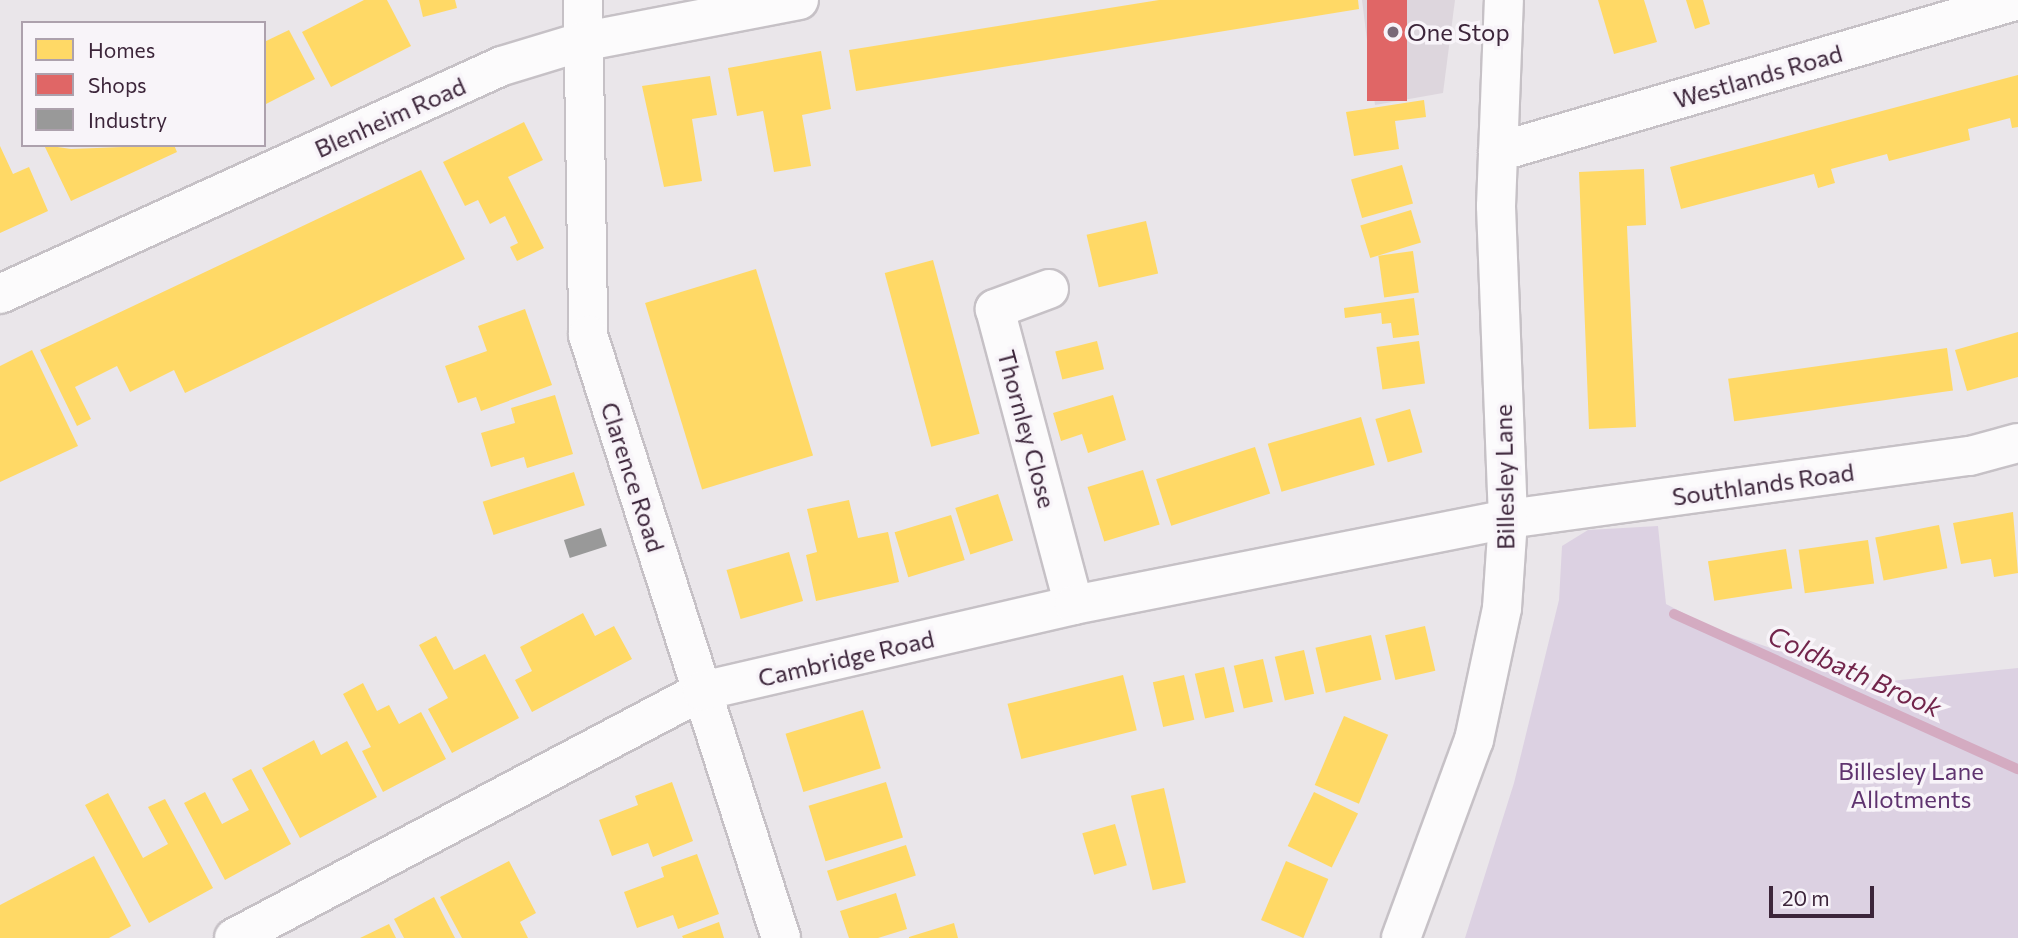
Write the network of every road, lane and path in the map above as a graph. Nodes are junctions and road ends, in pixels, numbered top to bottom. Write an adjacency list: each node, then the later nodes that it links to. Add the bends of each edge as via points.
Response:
1 (583, 0): 5 (street, Clarence Road)
2 (799, 0): 5 (street, Blenheim Road)
3 (1504, 0): 6 (street, Billesley Lane)
4 (2018, 1): 6 (street, Westlands Road)
5 (581, 42): 8 (street, Blenheim Road, via 502,66); 12 (street, Clarence Road, via 588,335)
6 (1498, 152): 10 (street, Billesley Lane)
7 (1049, 289): 11 (street, Thornley Close, via 995,309)
8 (0, 294)
9 (2018, 443): 10 (street, Southlands Road, via 1970,456)
10 (1508, 519): 11 (street, Cambridge Road); 15 (street, Billesley Lane, via 1502,608 1475,740)
11 (1074, 605): 12 (street, Cambridge Road)
12 (702, 691): 13 (street, Cambridge Road); 14 (street, Clarence Road)
13 (234, 938)
14 (781, 938)
15 (1401, 938)

